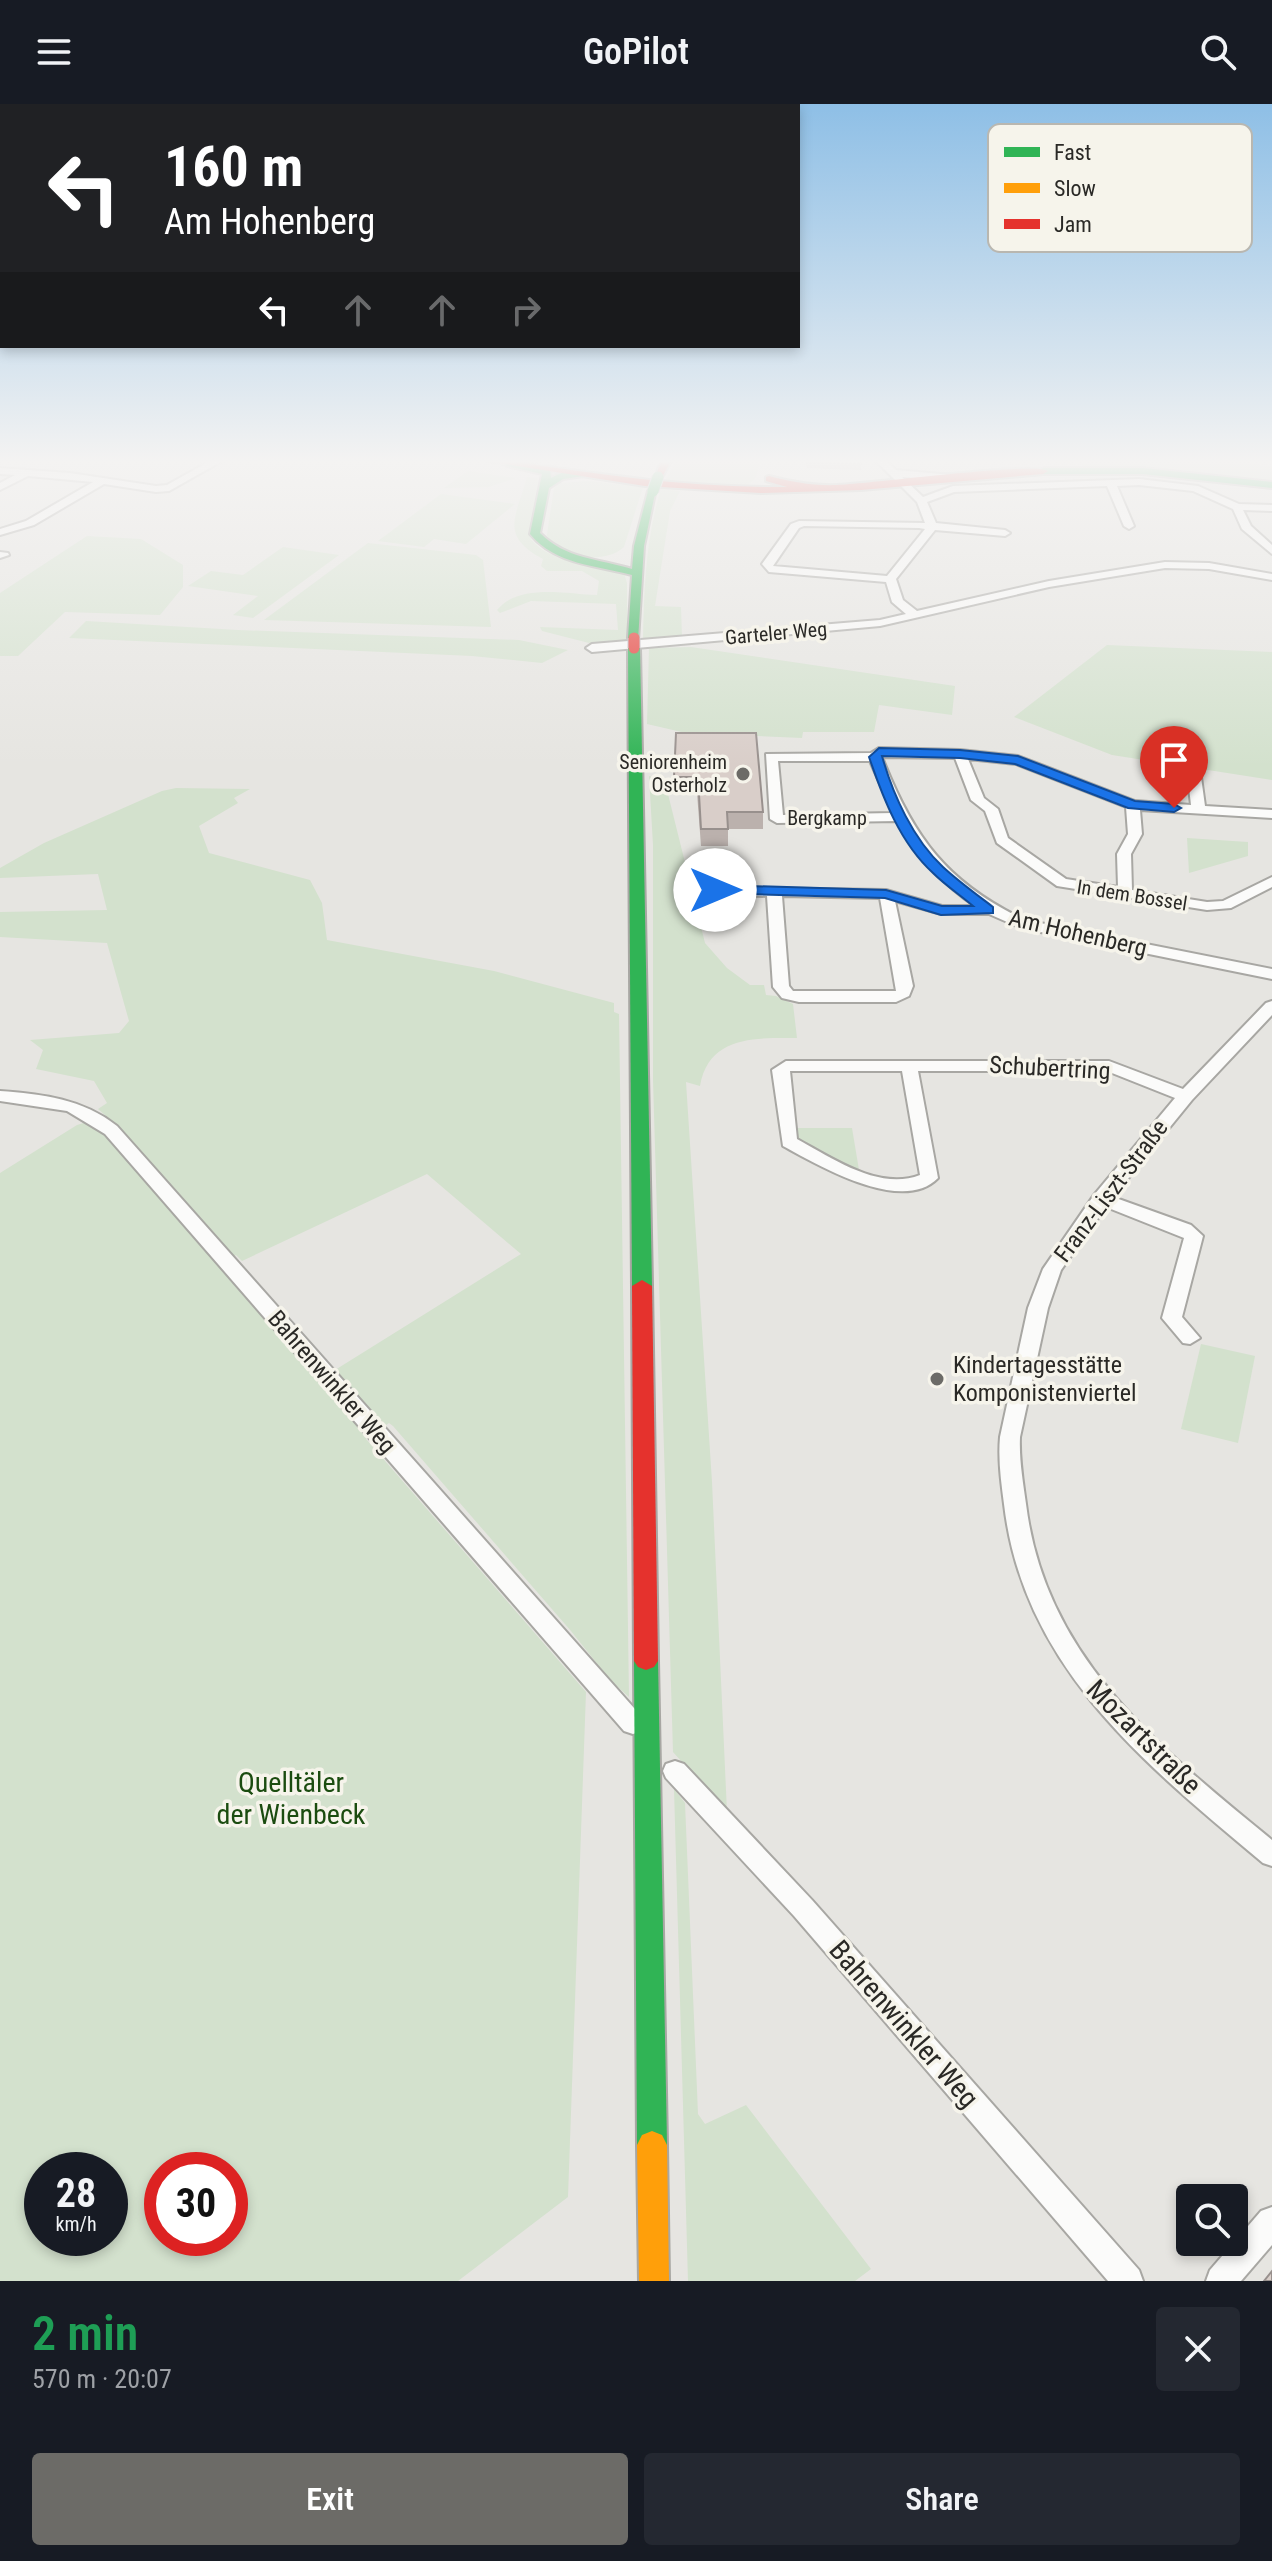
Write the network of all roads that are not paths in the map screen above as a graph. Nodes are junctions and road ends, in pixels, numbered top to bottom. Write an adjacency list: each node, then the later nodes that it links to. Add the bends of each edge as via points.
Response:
1 (596, 563): 7 (main road)
2 (636, 563): 7 (main road)
3 (768, 563): 9 (street, via 769,569)
4 (903, 563): 9 (street)
5 (1267, 563): 6 (street, Garteler Weg)
6 (1242, 570): 8 (street, Garteler Weg); 10 (street, Garteler Weg, via 1159,565)
7 (635, 573): 37 (main road)
8 (1272, 577)
9 (890, 579): 10 (street, via 898,602)
10 (916, 616): 11 (street, Garteler Weg)
11 (592, 648)
12 (877, 754): 13 (street); 18 (street, Am Hohenberg); 18 (street, Bergkamp, via 771,757 777,819)
13 (960, 754): 15 (street, via 1018,760); 23 (street, In dem Bossel, via 978,800 991,809 1002,840 1062,883)
14 (1188, 773): 16 (street, via 1194,777)
15 (1133, 805): 16 (street); 23 (street, via 1135,834 1124,854)
16 (1199, 810): 17 (street)
17 (1272, 814)
18 (899, 817): 24 (street, Am Hohenberg, via 936,869)
19 (1272, 881): 23 (street, In dem Bossel, via 1226,905)
20 (691, 890): 21 (street)
21 (774, 893): 22 (street); 22 (street, via 781,987 799,997 903,993)
22 (886, 894): 24 (street, via 941,910)
23 (1125, 894)
24 (988, 910): 25 (street, Am Hohenberg, via 1021,924)
25 (1272, 974)
26 (1272, 1006): 29 (street, Franz-Liszt-Straße)
27 (909, 1065): 27 (street, Schubertring, via 929,1178 915,1186 895,1187 847,1171 789,1142 780,1070 786,1066); 29 (street, Schubertring, via 1109,1066)
28 (0, 1096): 33 (street, Bahrenwinkler Weg, via 85,1111 111,1130)
29 (1186, 1096): 30 (street, Franz-Liszt-Straße)
30 (1100, 1199): 31 (street, via 1194,1236 1172,1318); 32 (street, Franz-Liszt-Straße, via 1052,1269 1038,1308)
31 (1190, 1338)
32 (1016, 1412): 35 (street, Mozartstraße, via 1009,1455 1016,1506 1027,1568 1051,1627 1091,1689 1133,1735)
33 (633, 1724)
34 (675, 1771): 38 (street, Bahrenwinkler Weg, via 803,1908)
35 (1272, 1855)
36 (1272, 2222): 39 (street)
37 (654, 2281)
38 (1128, 2281)
39 (1221, 2281)

